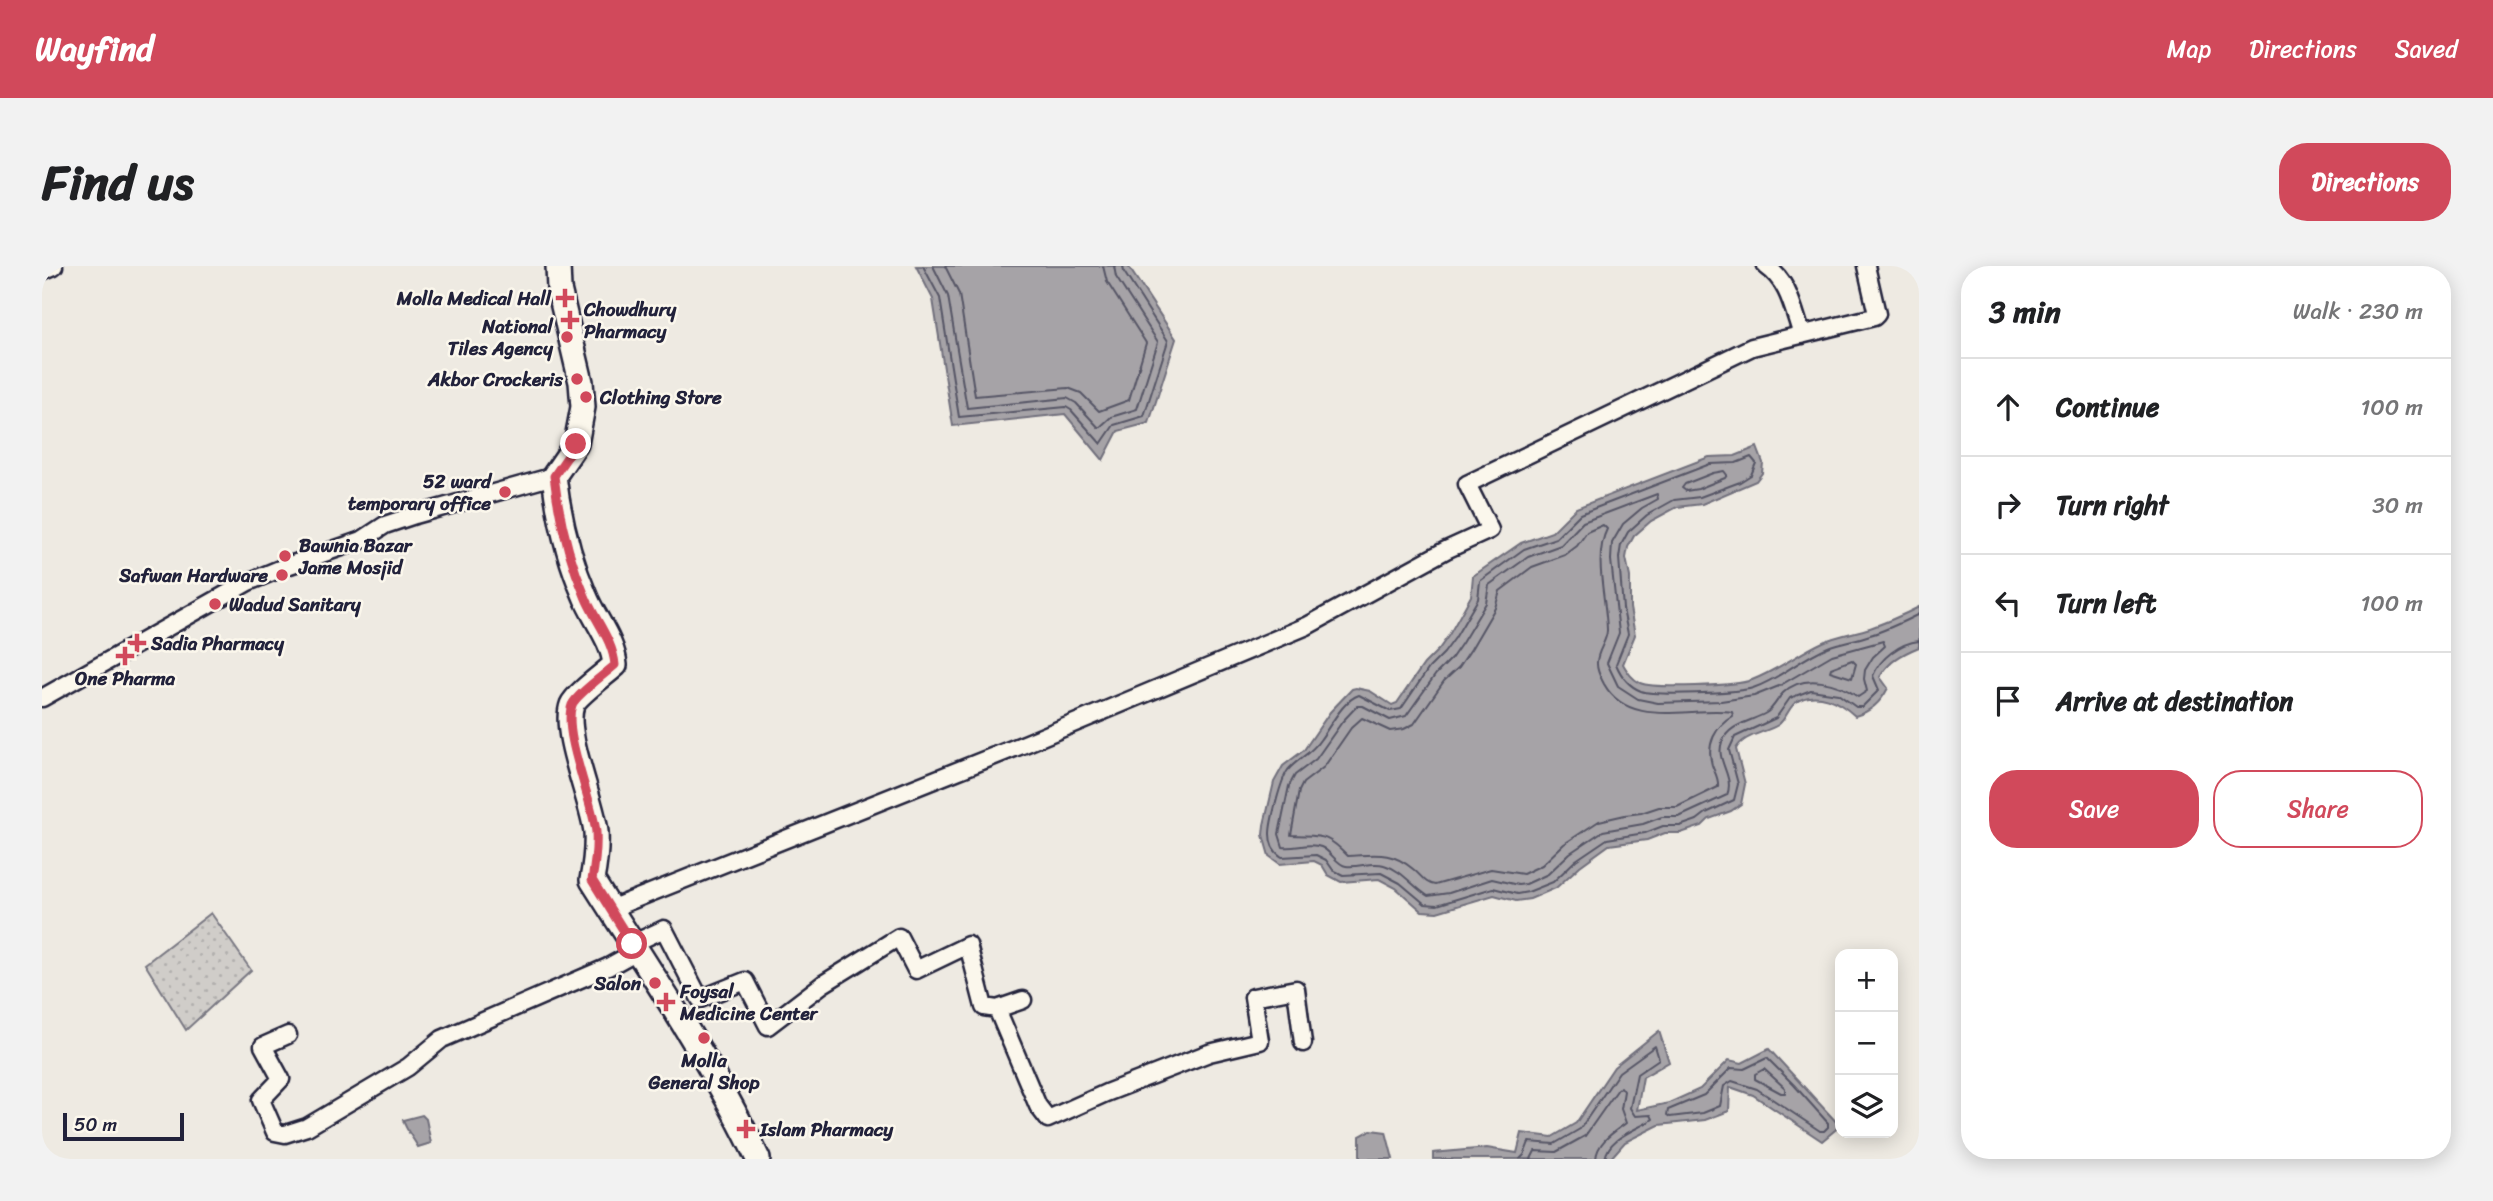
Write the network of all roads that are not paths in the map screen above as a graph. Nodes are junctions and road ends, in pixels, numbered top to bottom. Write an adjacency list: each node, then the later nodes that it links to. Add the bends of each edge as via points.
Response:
1 (54, 266): 5 (street)
2 (558, 266): 7 (street, via 583,407 576,444)
3 (1766, 266): 6 (street, via 1784,284)
4 (1866, 266): 6 (street, via 1877,314)
5 (42, 271)
6 (1802, 335): 9 (street, via 1752,347 1466,484 1490,530 1307,626)
7 (554, 476): 8 (street, via 415,515 362,540 287,565 248,582); 9 (street, via 572,564 614,652 615,665 572,703 570,719 596,830 592,880)
8 (42, 698)
9 (610, 909): 10 (street)
10 (635, 948): 12 (street, via 664,929 700,999 746,981 768,1026 823,984 899,937 916,970 968,945 984,1007); 13 (street, via 608,967 442,1039 408,1067 307,1127 285,1134 275,1132 261,1100 281,1079 263,1046); 15 (street, via 702,1052)
11 (1023, 1000): 12 (street)
12 (998, 1009): 14 (street, via 1038,1106 1048,1119 1209,1053 1260,1041 1253,997 1296,989)
13 (288, 1035)
14 (1303, 1043)
15 (758, 1159)

